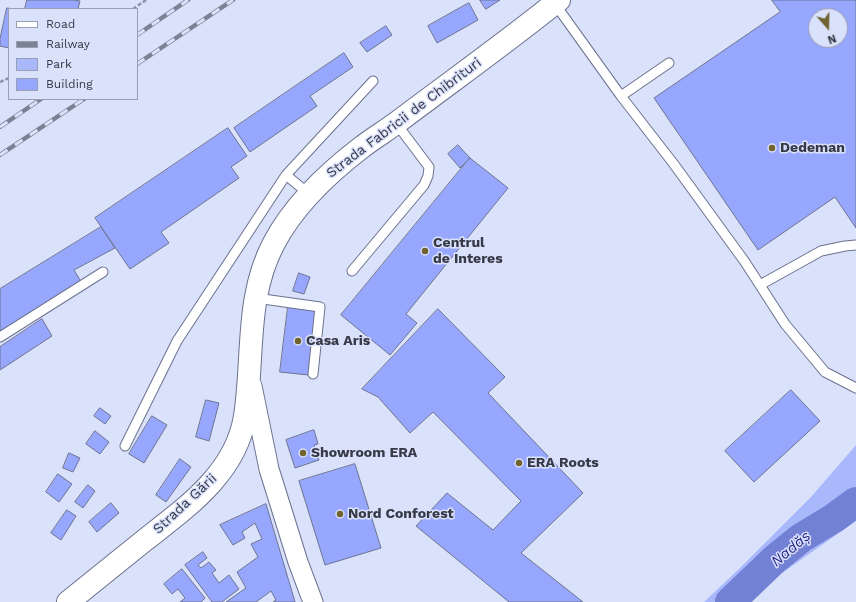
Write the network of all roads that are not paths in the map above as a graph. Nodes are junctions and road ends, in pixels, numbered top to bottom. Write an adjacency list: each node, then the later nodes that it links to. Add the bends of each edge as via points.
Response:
1 (557, 2): 4 (lane); 5 (street, Strada Fabricii de Chibrituri)
2 (668, 63): 4 (lane)
3 (373, 81): 6 (lane)
4 (620, 96): 11 (lane, via 673,163)
5 (396, 123): 7 (street, Strada Fabricii de Chibrituri, via 356,151); 9 (lane, via 429,167 428,176)
6 (286, 175): 7 (lane); 17 (lane, via 177,341)
7 (309, 194): 12 (street, Strada Fabricii de Chibrituri, via 274,242)
8 (856, 245): 11 (lane, via 821,251)
9 (352, 271)
10 (103, 272): 13 (lane)
11 (760, 285): 16 (lane, via 785,324 825,372)
12 (256, 298): 14 (street, Strada Fabricii de Chibrituri, via 251,329); 15 (lane, via 320,306)
13 (0, 337)
14 (249, 373): 18 (street, Strada Gării, via 245,417 236,447 213,481 184,509); 19 (street, Strada Fabricii de Chibrituri, via 269,469)
15 (313, 374)
16 (856, 388)
17 (125, 446)
18 (68, 602)
19 (312, 602)

